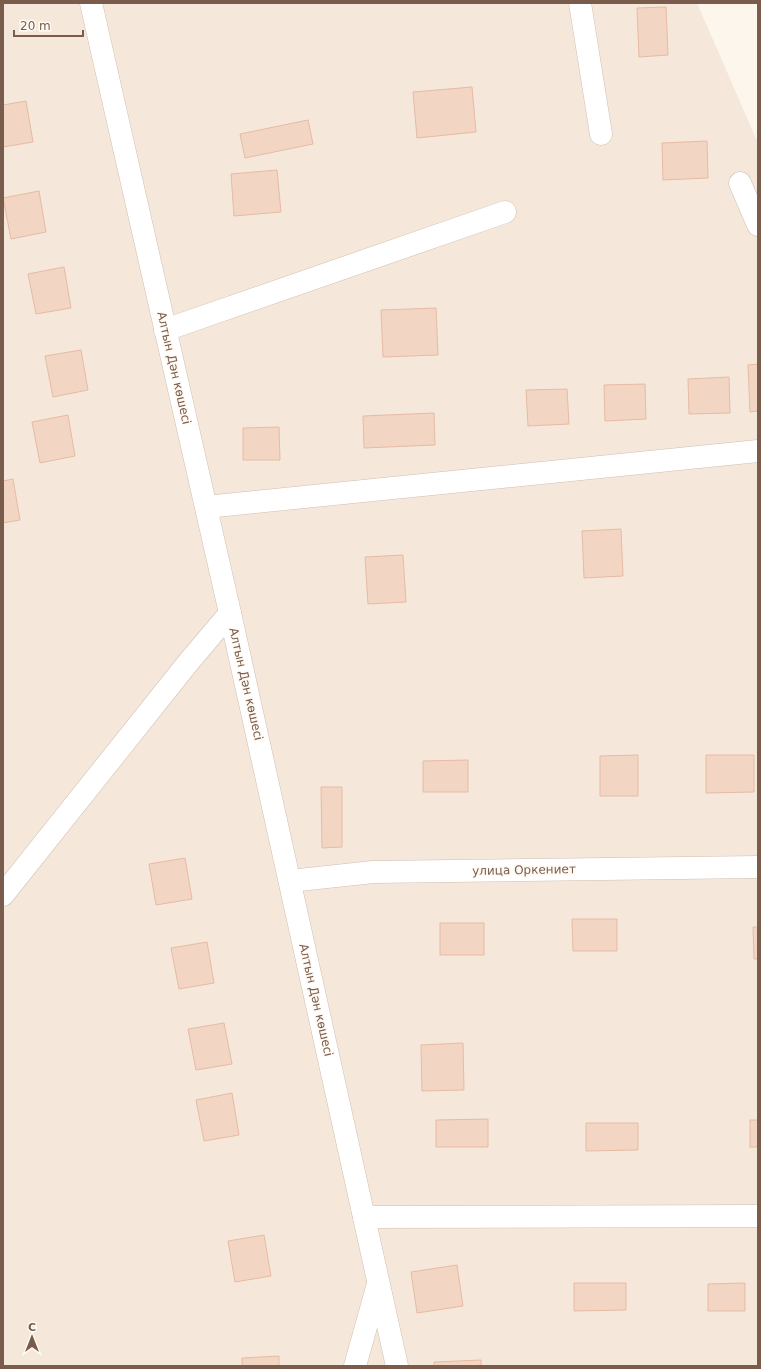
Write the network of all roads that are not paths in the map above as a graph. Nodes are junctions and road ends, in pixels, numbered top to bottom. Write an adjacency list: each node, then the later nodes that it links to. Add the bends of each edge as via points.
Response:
1 (91, 3): 7 (street, Алтын Дән көшесі)
2 (580, 3): 3 (street)
3 (601, 134)
4 (740, 183): 6 (street)
5 (505, 212): 7 (street)
6 (758, 225)
7 (166, 330): 9 (street, Алтын Дән көшесі)
8 (758, 450): 9 (street)
9 (206, 507): 10 (street, Алтын Дән көшесі)
10 (230, 613): 12 (street, Алтын Дән көшесі); 13 (street)
11 (758, 867): 12 (street, улица Оркениет, via 373,872)
12 (290, 880): 15 (street, Алтын Дән көшесі)
13 (3, 895)
14 (758, 1216): 15 (street)
15 (364, 1217): 16 (street, Алтын Дән көшесі)
16 (379, 1281): 17 (street); 18 (street, Алтын Дән көшесі)
17 (355, 1366)
18 (396, 1366)

